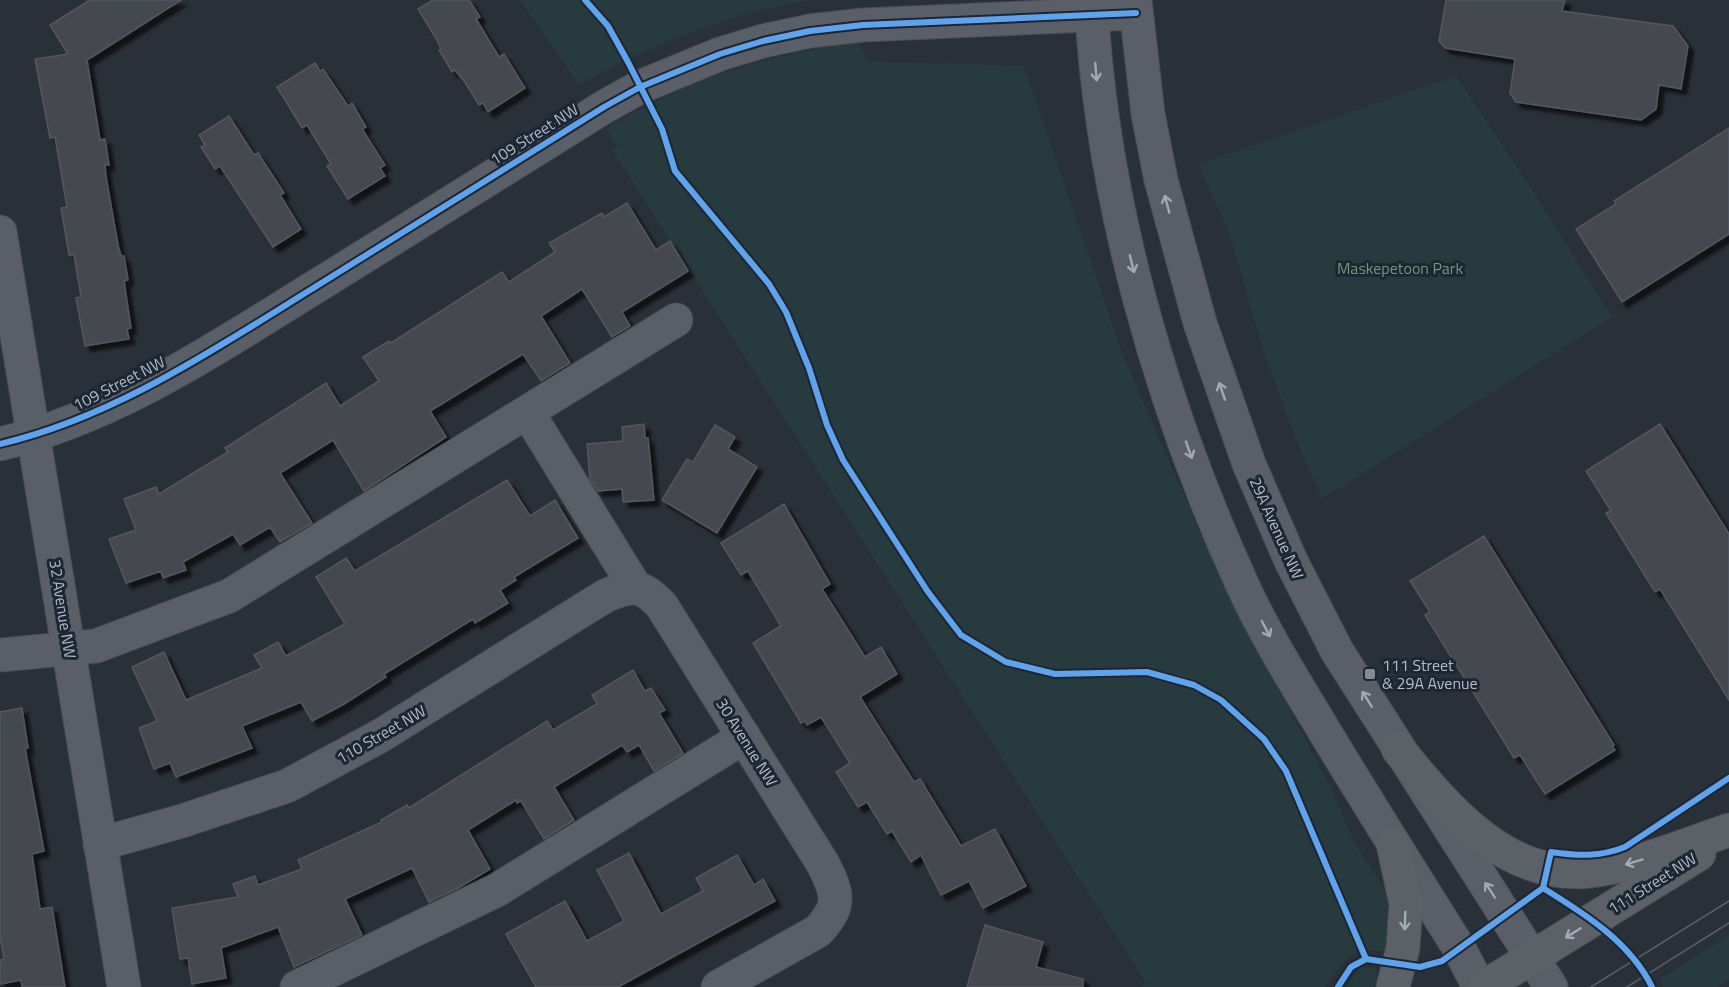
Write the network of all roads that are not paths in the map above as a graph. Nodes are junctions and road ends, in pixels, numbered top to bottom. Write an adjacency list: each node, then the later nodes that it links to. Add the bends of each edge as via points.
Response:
1 (1091, 7): 2 (street, 109 Street NW); 6 (street, 109 Street NW, via 810,32 763,41 684,69 604,106 255,324 151,384 113,405); 16 (street, one-way to 16, via 1105,137 1128,245 1156,353 1204,493 1243,585 1288,670)
2 (1135, 7): 12 (street, 29A Avenue NW, one-way to 2, via 1307,594 1249,464 1221,388 1161,180)
3 (0, 238): 6 (street, 32 Avenue NW)
4 (676, 320): 5 (street)
5 (528, 414): 8 (street, 30 Avenue NW); 9 (street, via 230,596 96,646)
6 (34, 435): 7 (street, 109 Street NW); 9 (street, 32 Avenue NW)
7 (0, 444)
8 (638, 588): 11 (street, 30 Avenue NW, via 662,606); 15 (street, 110 Street NW, via 624,588 605,596 381,736 287,786)
9 (70, 648): 10 (street); 15 (street, 32 Avenue NW)
10 (0, 654)
11 (744, 737): 19 (street, via 498,890); 20 (street, 30 Avenue NW, via 823,864 837,904 830,918 807,939)
12 (1398, 749): 13 (main road, one-way to 12, via 1623,865 1587,871 1547,867 1511,855 1471,829); 17 (street, 29A Avenue NW, one-way to 12)
13 (1729, 830)
14 (1729, 835): 17 (main road, 111 Street NW, one-way to 17)
15 (100, 844): 18 (street, 32 Avenue NW)
16 (1393, 844): 21 (main road, one-way to 21, via 1406,904 1403,948); 22 (street)
17 (1532, 958): 23 (main road, 111 Street NW); 24 (street, 29A Avenue NW)
18 (124, 987)
19 (297, 987)
20 (718, 987)
21 (1394, 987)
22 (1479, 987)
23 (1484, 987)
24 (1551, 987)

